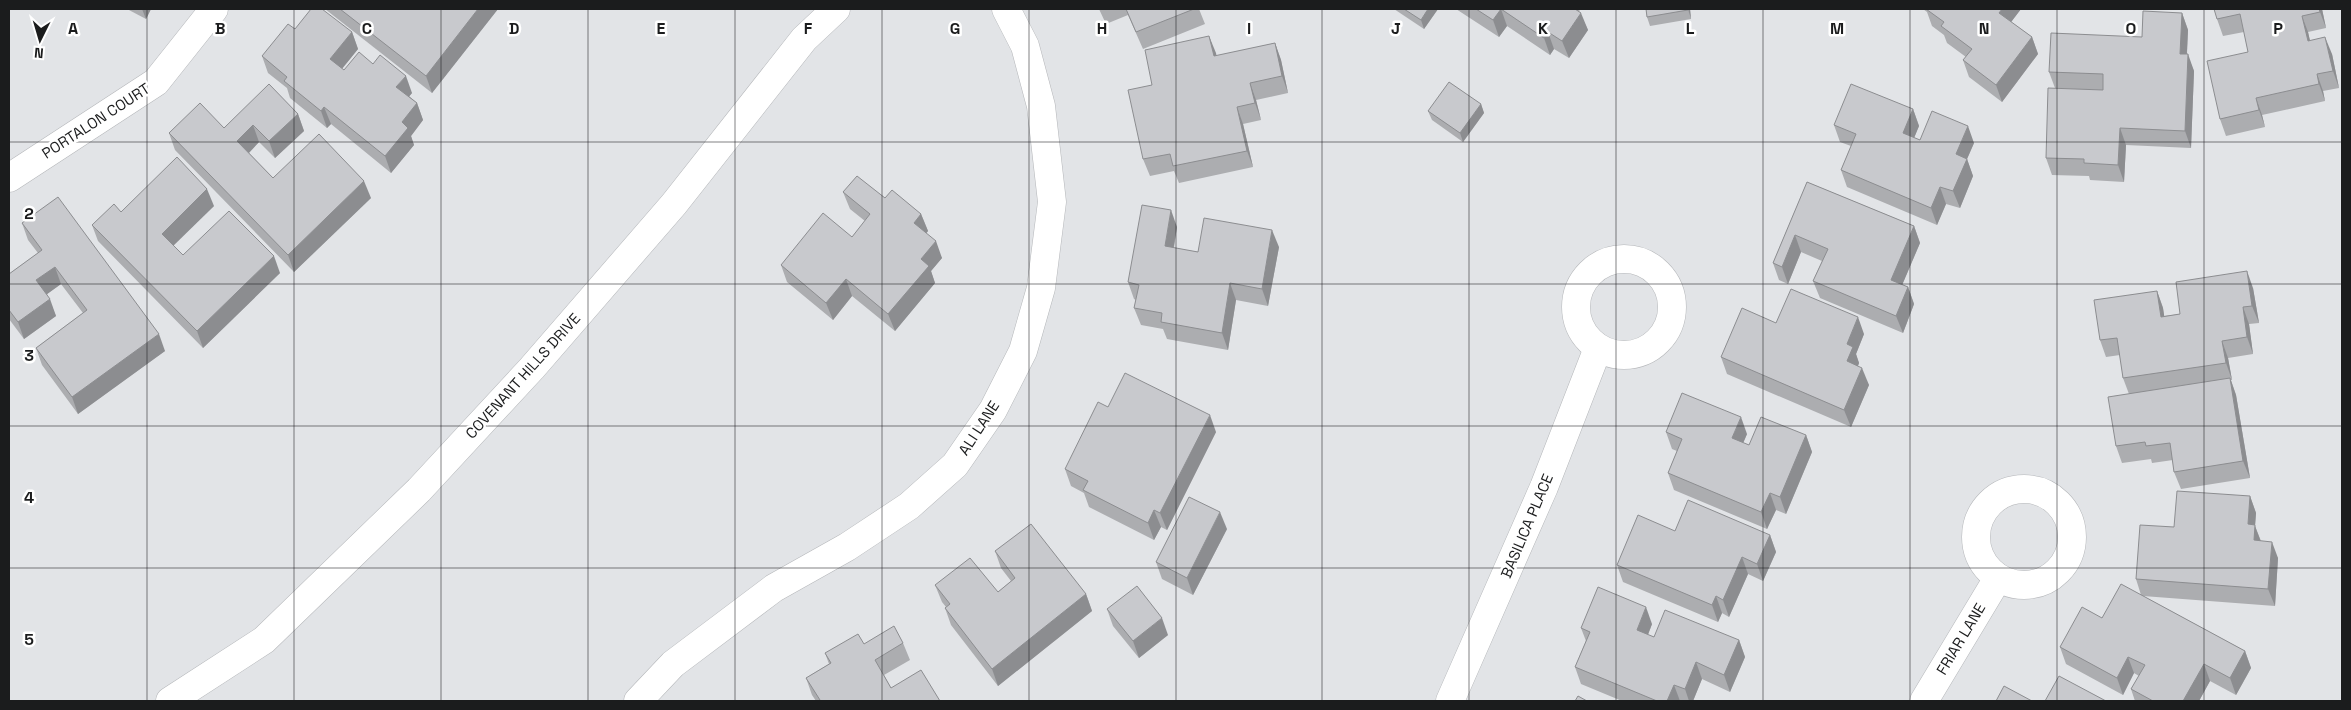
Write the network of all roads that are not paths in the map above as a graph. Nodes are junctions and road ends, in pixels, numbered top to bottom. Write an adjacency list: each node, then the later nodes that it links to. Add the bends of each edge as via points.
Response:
1 (214, 9): 4 (street, PORTALON COURT, via 156,82)
2 (836, 9): 7 (street, COVENANT HILLS DRIVE, via 804,39 674,204 532,368 419,490 264,640)
3 (1006, 9): 8 (street, ALI LANE, via 1025,46 1041,106 1052,202 1041,288 1023,351 993,410 955,465 909,506 847,547 774,588 673,664)
4 (9, 178)
5 (1598, 348): 9 (street, BASILICA PLACE, via 1544,488)
6 (1998, 578): 10 (street, FRIAR LANE)
7 (170, 701)
8 (638, 701)
9 (1450, 701)
10 (1924, 701)

